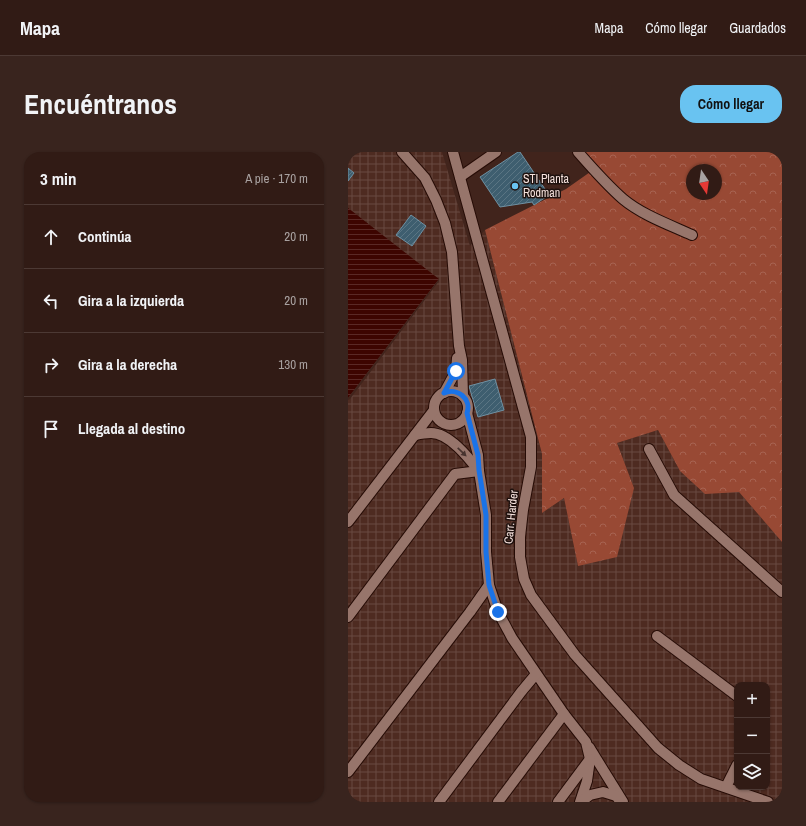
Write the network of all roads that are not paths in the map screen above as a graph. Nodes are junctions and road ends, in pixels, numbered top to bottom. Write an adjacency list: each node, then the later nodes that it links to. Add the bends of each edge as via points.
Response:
1 (402, 152): 7 (street, via 425,178 445,223 452,252)
2 (453, 152): 5 (street, Carr. Harder)
3 (496, 152): 5 (street)
4 (578, 152): 6 (street, via 624,200 648,215)
5 (460, 177): 29 (street, Carr. Harder, via 531,437 531,468 520,537 524,579 531,596 575,655 658,748 701,779)
6 (692, 235)
7 (459, 346): 8 (street, via 456,371); 9 (street)
8 (444, 393): 9 (street, via 453,392); 10 (street, via 437,398)
9 (463, 396): 11 (street, via 468,405)
10 (434, 410): 12 (street, via 439,420); 13 (street)
11 (467, 413): 12 (street, via 460,423); 16 (street, via 478,455)
12 (444, 423): 14 (street)
13 (415, 435): 14 (street, via 432,433); 17 (street)
14 (446, 437): 16 (street, one-way to 16)
15 (649, 449): 19 (street, via 674,494)
16 (479, 470): 18 (street, via 486,515); 20 (street, via 455,474)
17 (348, 522)
18 (489, 585): 22 (street, via 498,612); 28 (street)
19 (782, 592)
20 (348, 617)
21 (657, 636): 23 (street)
22 (536, 674): 24 (street); 30 (street)
23 (734, 694)
24 (564, 714): 25 (street); 31 (street)
25 (586, 742): 26 (street); 34 (street)
26 (590, 759): 32 (street); 33 (street, via 588,781)
27 (734, 771): 29 (street)
28 (348, 772)
29 (726, 787): 35 (street, Carr. Harder)
30 (439, 802)
31 (498, 802)
32 (558, 802)
33 (581, 802): 34 (street, via 590,795 603,792 616,796)
34 (623, 802)
35 (768, 802)

